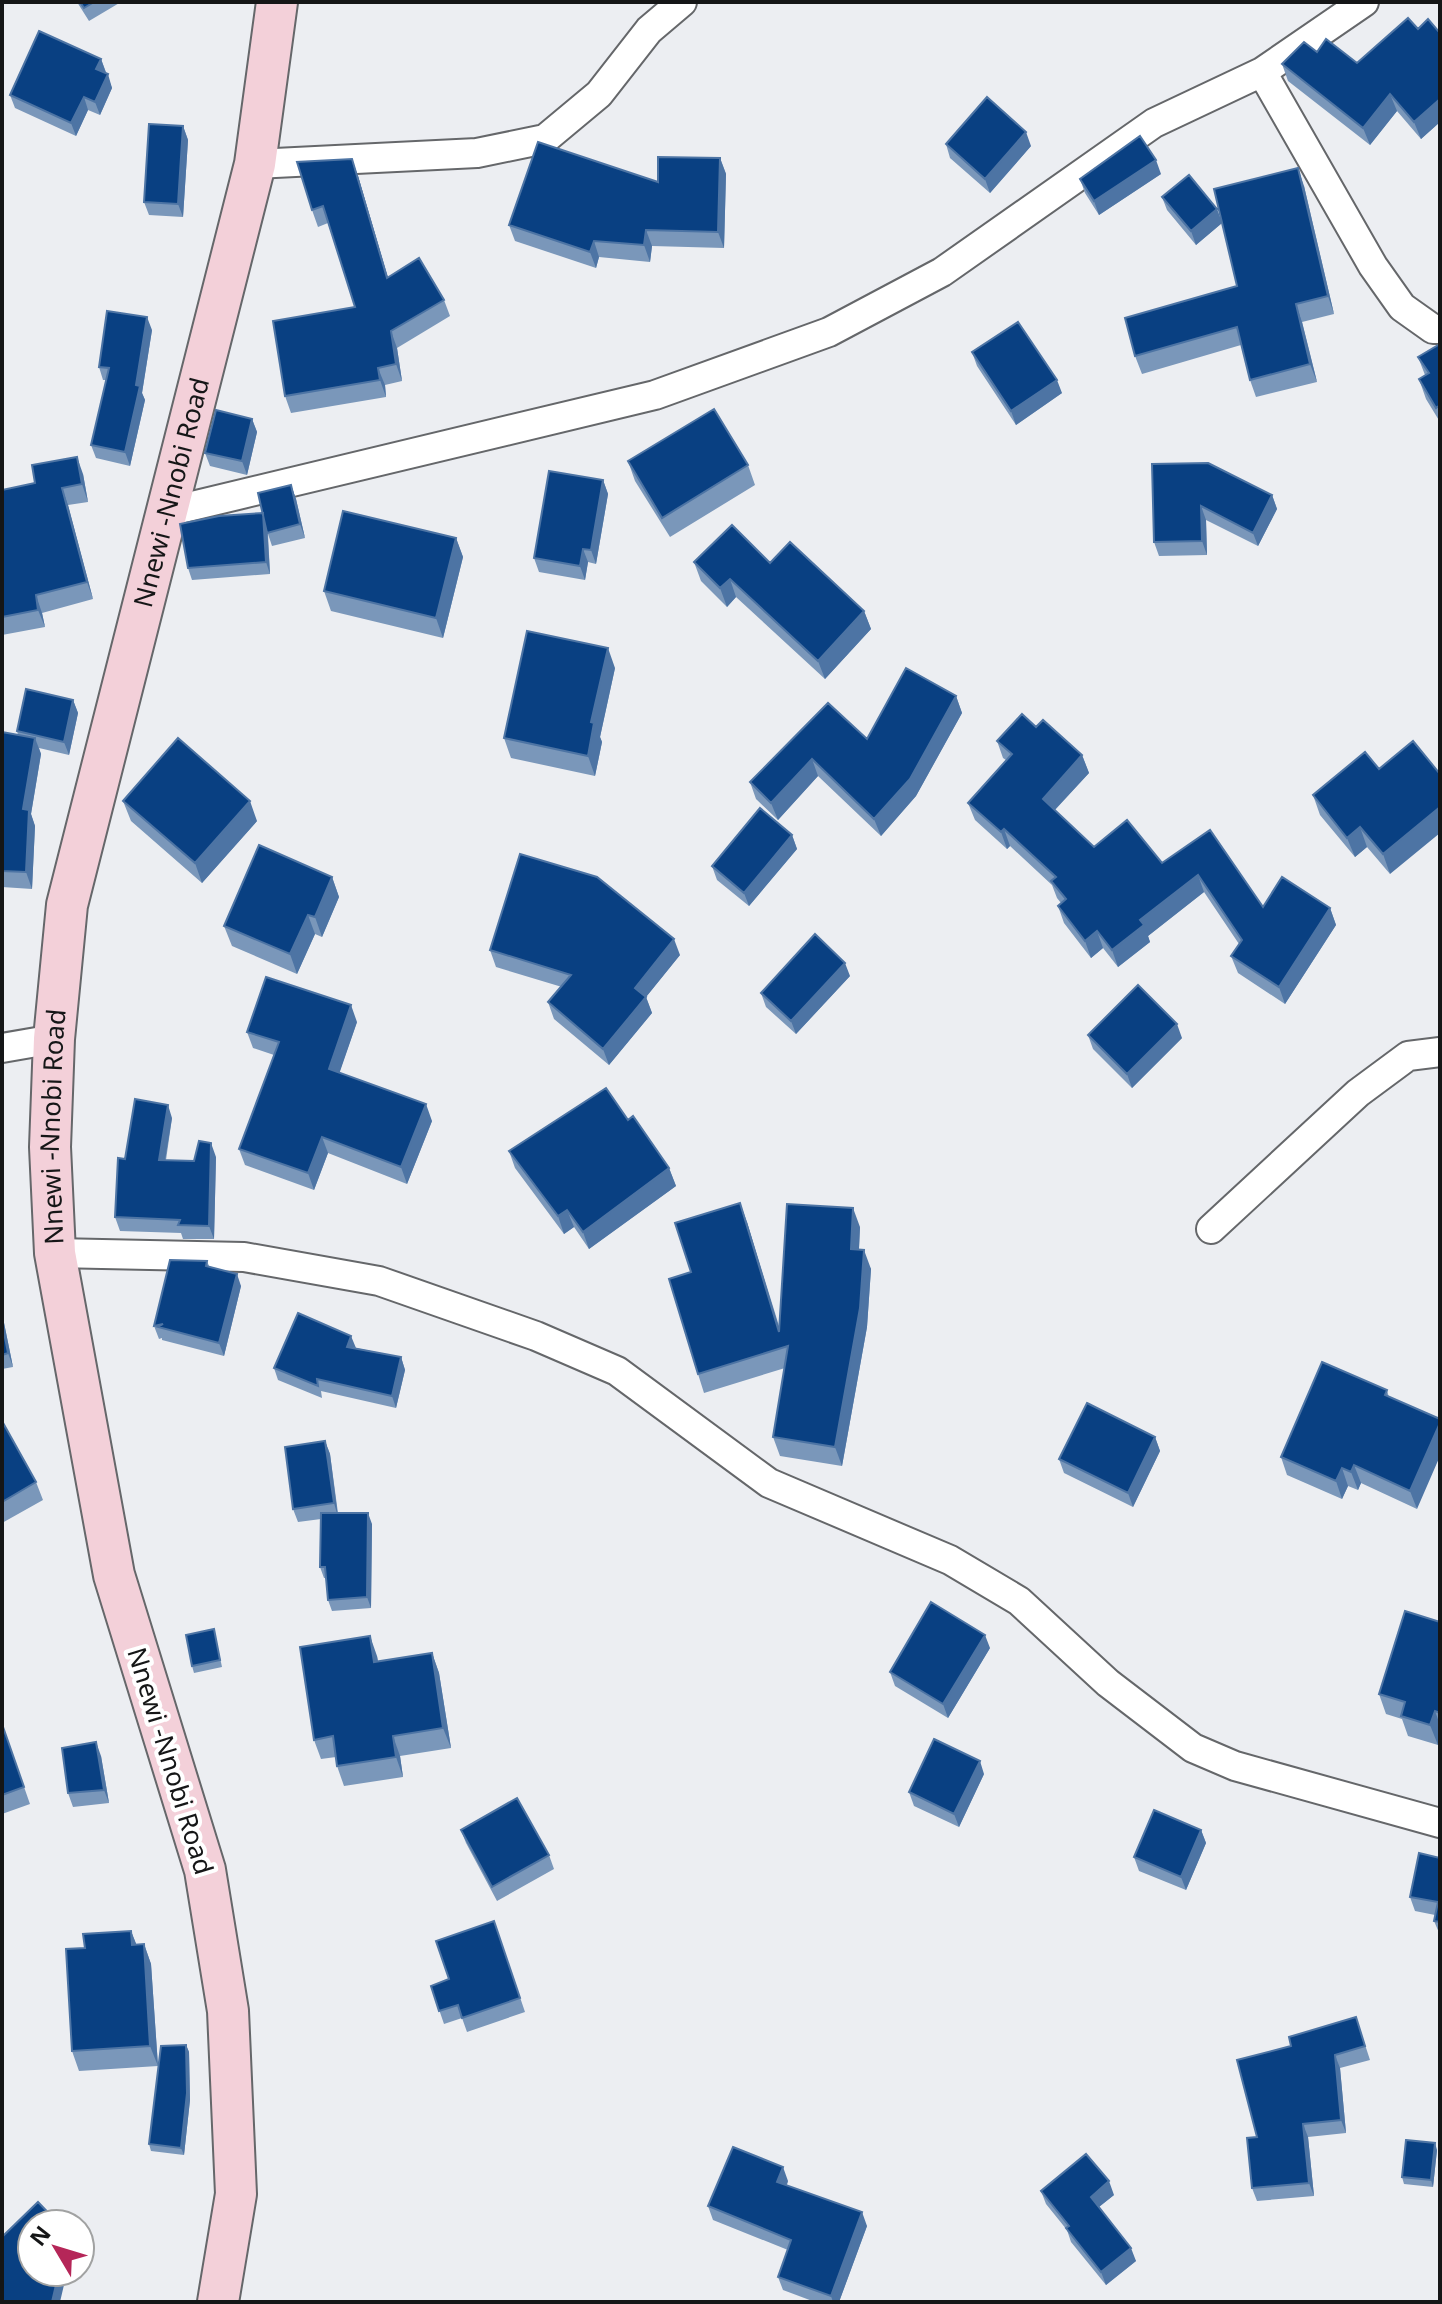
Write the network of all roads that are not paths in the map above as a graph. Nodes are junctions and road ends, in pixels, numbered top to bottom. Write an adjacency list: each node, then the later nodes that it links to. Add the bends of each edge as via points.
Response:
1 (277, 2): 5 (main road, Nnewi -Nnobi Road)
2 (682, 2): 5 (street, via 649,30 599,94 545,139 477,153)
3 (1364, 2): 4 (street)
4 (1262, 72): 6 (street, via 1373,266 1402,307); 7 (street, via 1154,123 942,272 829,332 655,395)
5 (255, 164): 7 (main road, Nnewi -Nnobi Road)
6 (1440, 329)
7 (167, 512): 8 (main road, Nnewi -Nnobi Road, via 67,905)
8 (54, 1039): 9 (street); 12 (main road, Nnewi -Nnobi Road, via 50,1147)
9 (2, 1048)
10 (1440, 1052): 11 (street, via 1408,1056 1358,1093)
11 (1211, 1229)
12 (55, 1253): 13 (street, via 244,1257 379,1281 536,1336 617,1371 769,1483 950,1560 1019,1601 1108,1683 1193,1748 1235,1766); 14 (main road, Nnewi -Nnobi Road, via 114,1575 205,1870 225,1995 236,2194)
13 (1440, 1823)
14 (218, 2302)

